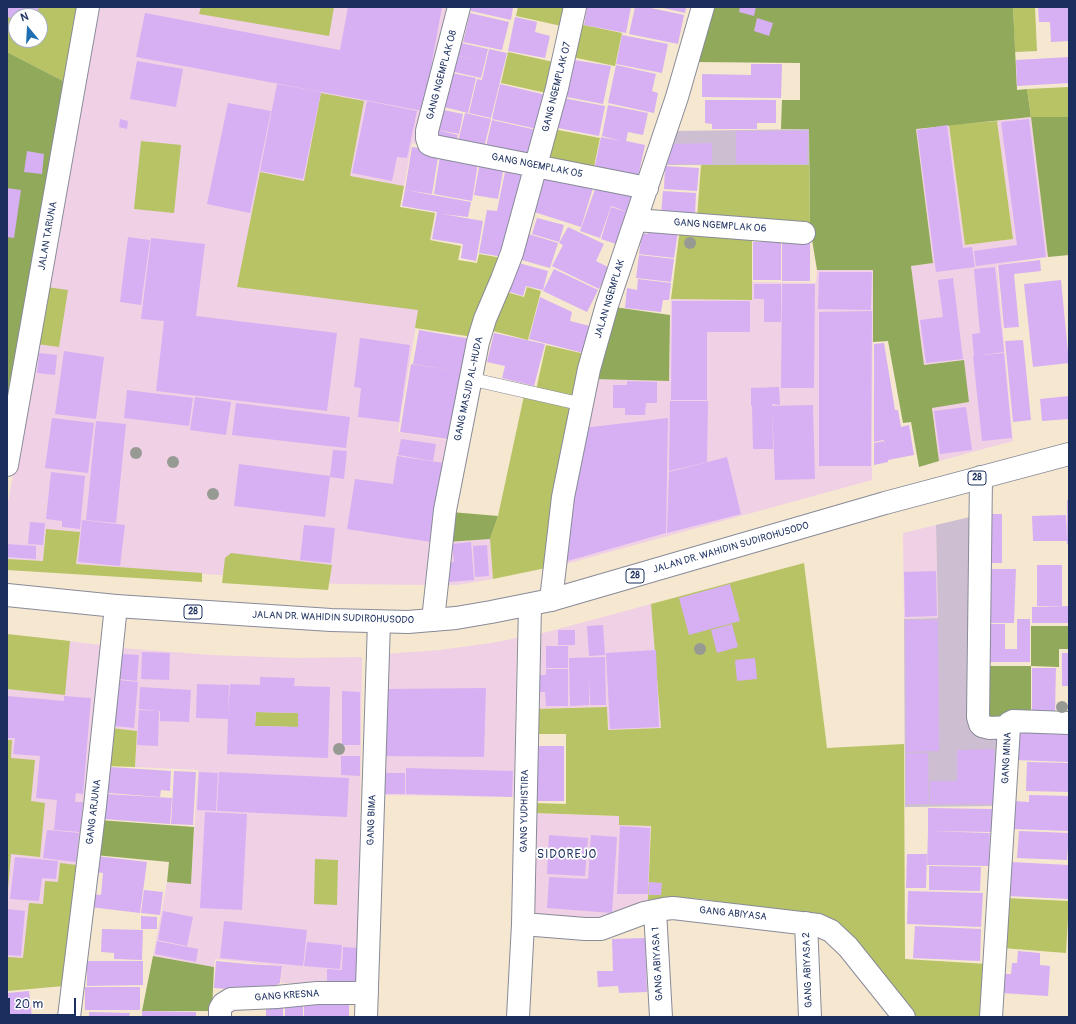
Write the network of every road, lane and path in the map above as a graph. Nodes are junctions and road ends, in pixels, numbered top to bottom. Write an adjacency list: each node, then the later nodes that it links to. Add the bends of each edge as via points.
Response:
1 (88, 7): 13 (main road, JALAN TARUNA)
2 (460, 7): 5 (main road, GANG NGEMPLAK 08, via 427,131)
3 (575, 7): 6 (main road, GANG NGEMPLAK 07)
4 (703, 7): 7 (main road, JALAN NGEMPLAK)
5 (428, 142): 6 (main road, GANG NGEMPLAK 05, via 434,146)
6 (536, 166): 7 (main road, GANG NGEMPLAK 05); 10 (main road, GANG MASJID AL-HUDA, via 506,271 481,330)
7 (647, 188): 8 (main road, JALAN NGEMPLAK)
8 (636, 220): 9 (main road, GANG NGEMPLAK 06); 11 (main road, JALAN NGEMPLAK, via 607,306)
9 (804, 232)
10 (471, 379): 11 (lane); 19 (main road, GANG MASJID AL-HUDA, via 445,510)
11 (581, 404): 16 (main road, JALAN NGEMPLAK, via 563,497)
12 (1069, 454): 14 (main road, JALAN DR. WAHIDIN SUDIROHUSODO / 28)
13 (7, 465)
14 (981, 477): 16 (main road, JALAN DR. WAHIDIN SUDIROHUSODO / 28); 22 (main road, GANG MINA, via 978,717 982,726)
15 (7, 595): 18 (main road, JALAN DR. WAHIDIN SUDIROHUSODO / 28)
16 (551, 600): 17 (main road, JALAN DR. WAHIDIN SUDIROHUSODO / 28)
17 (530, 605): 19 (main road, JALAN DR. WAHIDIN SUDIROHUSODO / 28); 25 (main road, GANG YUDHISTIRA)
18 (116, 606): 20 (main road, JALAN DR. WAHIDIN SUDIROHUSODO / 28); 27 (main road, GANG ARJUNA, via 96,798)
19 (433, 620): 20 (main road, JALAN DR. WAHIDIN SUDIROHUSODO / 28)
20 (379, 622): 26 (main road, GANG BIMA)
21 (1069, 723): 22 (main road, via 1013,721 1009,723)
22 (1009, 727): 34 (main road, GANG MINA)
23 (655, 911): 24 (main road, GANG ABIYASA, via 682,909); 25 (main road, GANG ABIYASA, via 601,929); 31 (main road, GANG ABIYASA 1)
24 (806, 923): 32 (main road, GANG ABIYASA 2); 33 (main road, GANG ABIYASA, via 825,927 841,940)
25 (523, 924): 30 (main road, GANG YUDHISTIRA)
26 (367, 993): 28 (main road, GANG KRESNA, via 308,993 232,999 223,1004); 29 (main road, GANG BIMA)
27 (68, 1017)
28 (220, 1017)
29 (366, 1017)
30 (518, 1017)
31 (661, 1017)
32 (810, 1017)
33 (904, 1017)
34 (991, 1017)

